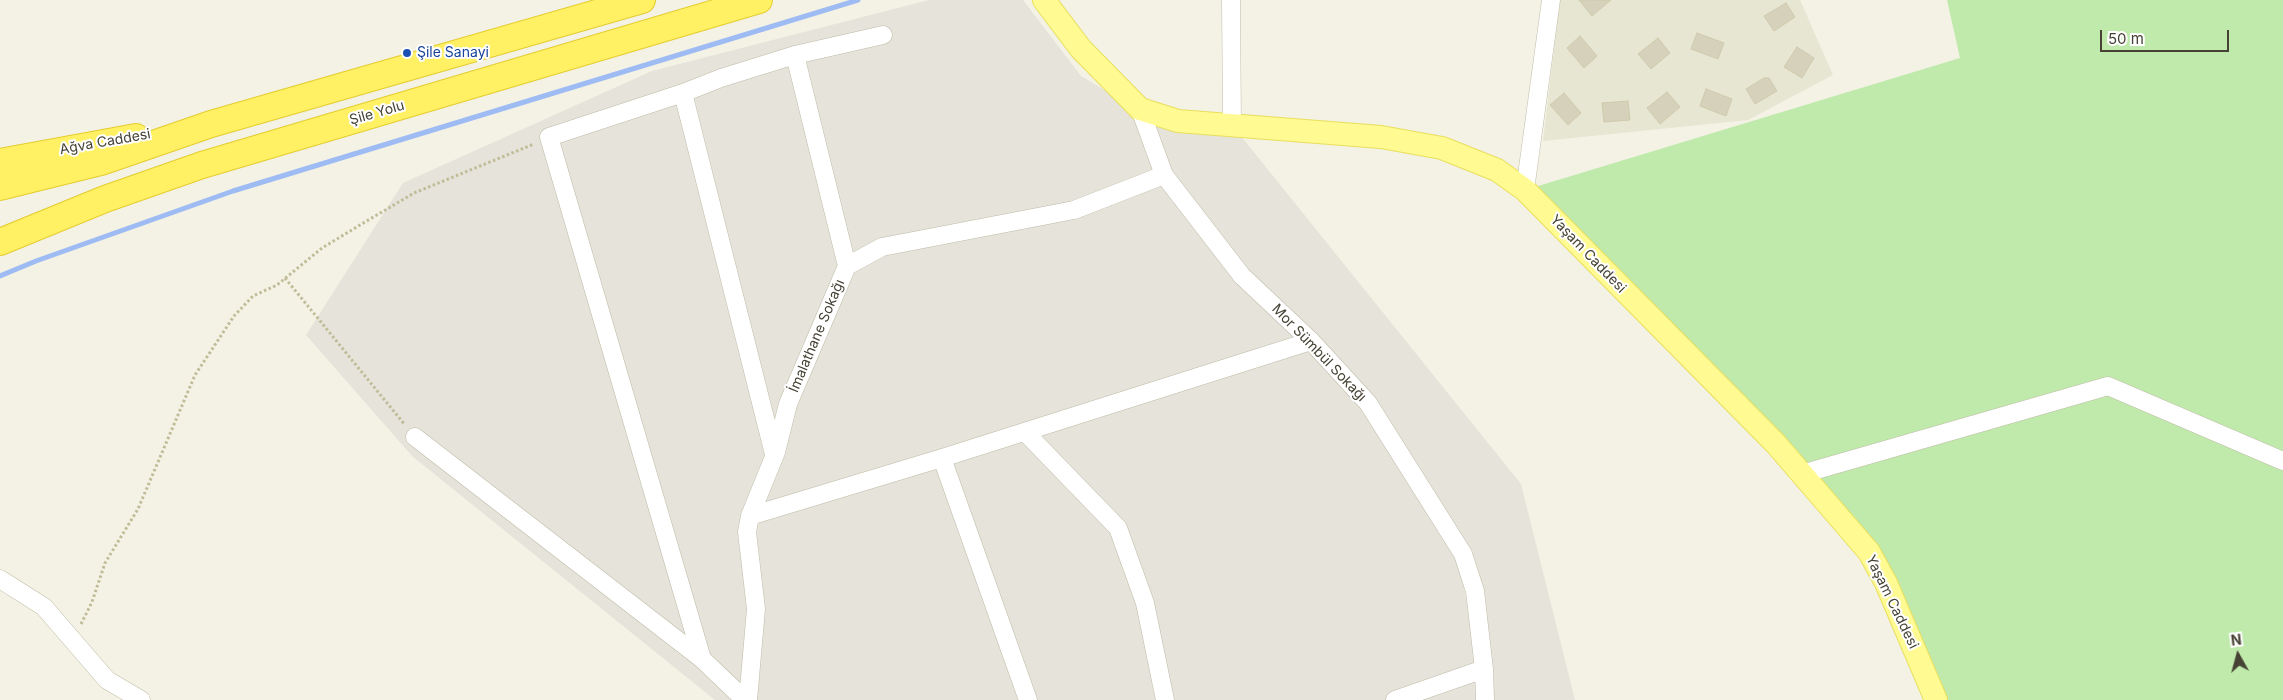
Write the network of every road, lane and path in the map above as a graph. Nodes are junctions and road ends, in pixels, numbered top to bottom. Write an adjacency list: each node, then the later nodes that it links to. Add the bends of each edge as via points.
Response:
1 (642, 0): 10 (highway)
2 (759, 0): 17 (highway, Şile Yolu, via 202,164)
3 (1044, 0): 9 (main road, Yaşam Caddesi, via 1081,49)
4 (1231, 0): 11 (street)
5 (1551, 0): 16 (street)
6 (883, 35): 7 (street)
7 (795, 55): 8 (street); 18 (street)
8 (683, 93): 12 (street); 23 (street)
9 (1140, 109): 11 (main road, Yaşam Caddesi, via 1178,121); 14 (street, Mor Sümbül Sokağı)
10 (211, 124): 13 (highway, Ağva Caddesi); 15 (highway, via 101,162)
11 (1232, 125): 16 (main road, Yaşam Caddesi, via 1381,136 1442,148 1497,170)
12 (550, 137): 19 (path, via 414,193 322,248); 30 (street)
13 (0, 162)
14 (1164, 176): 18 (street, İmalathane Sokağı, via 1074,210 882,247); 20 (street, Mor Sümbül Sokağı, via 1242,276)
15 (0, 187)
16 (1525, 190): 26 (main road, Yaşam Caddesi)
17 (0, 242)
18 (847, 266): 23 (street, İmalathane Sokağı, via 788,404)
19 (284, 278): 22 (path); 29 (path, via 254,296 234,316 195,375 138,509 105,563 92,602)
20 (1311, 341): 21 (street); 31 (street, Mor Sümbül Sokağı, via 1368,403 1462,554 1475,591)
21 (1025, 432): 24 (street); 35 (street, via 1118,528 1145,603)
22 (415, 437): 30 (street)
23 (775, 456): 27 (street, İmalathane Sokağı)
24 (942, 458): 27 (street); 34 (street)
25 (2283, 461): 26 (street, via 2108,386)
26 (1802, 474): 38 (main road, Yaşam Caddesi, via 1869,552 1886,583)
27 (750, 516): 33 (street, İmalathane Sokağı, via 746,532 756,609)
28 (0, 579): 29 (street, via 44,606)
29 (73, 640): 32 (street, via 107,680)
30 (702, 659): 33 (street)
31 (1484, 669): 36 (street); 37 (street, Mor Sümbül Sokağı)
32 (141, 700)
33 (746, 700)
34 (1028, 700)
35 (1165, 700)
36 (1395, 700)
37 (1485, 700)
38 (1936, 700)

